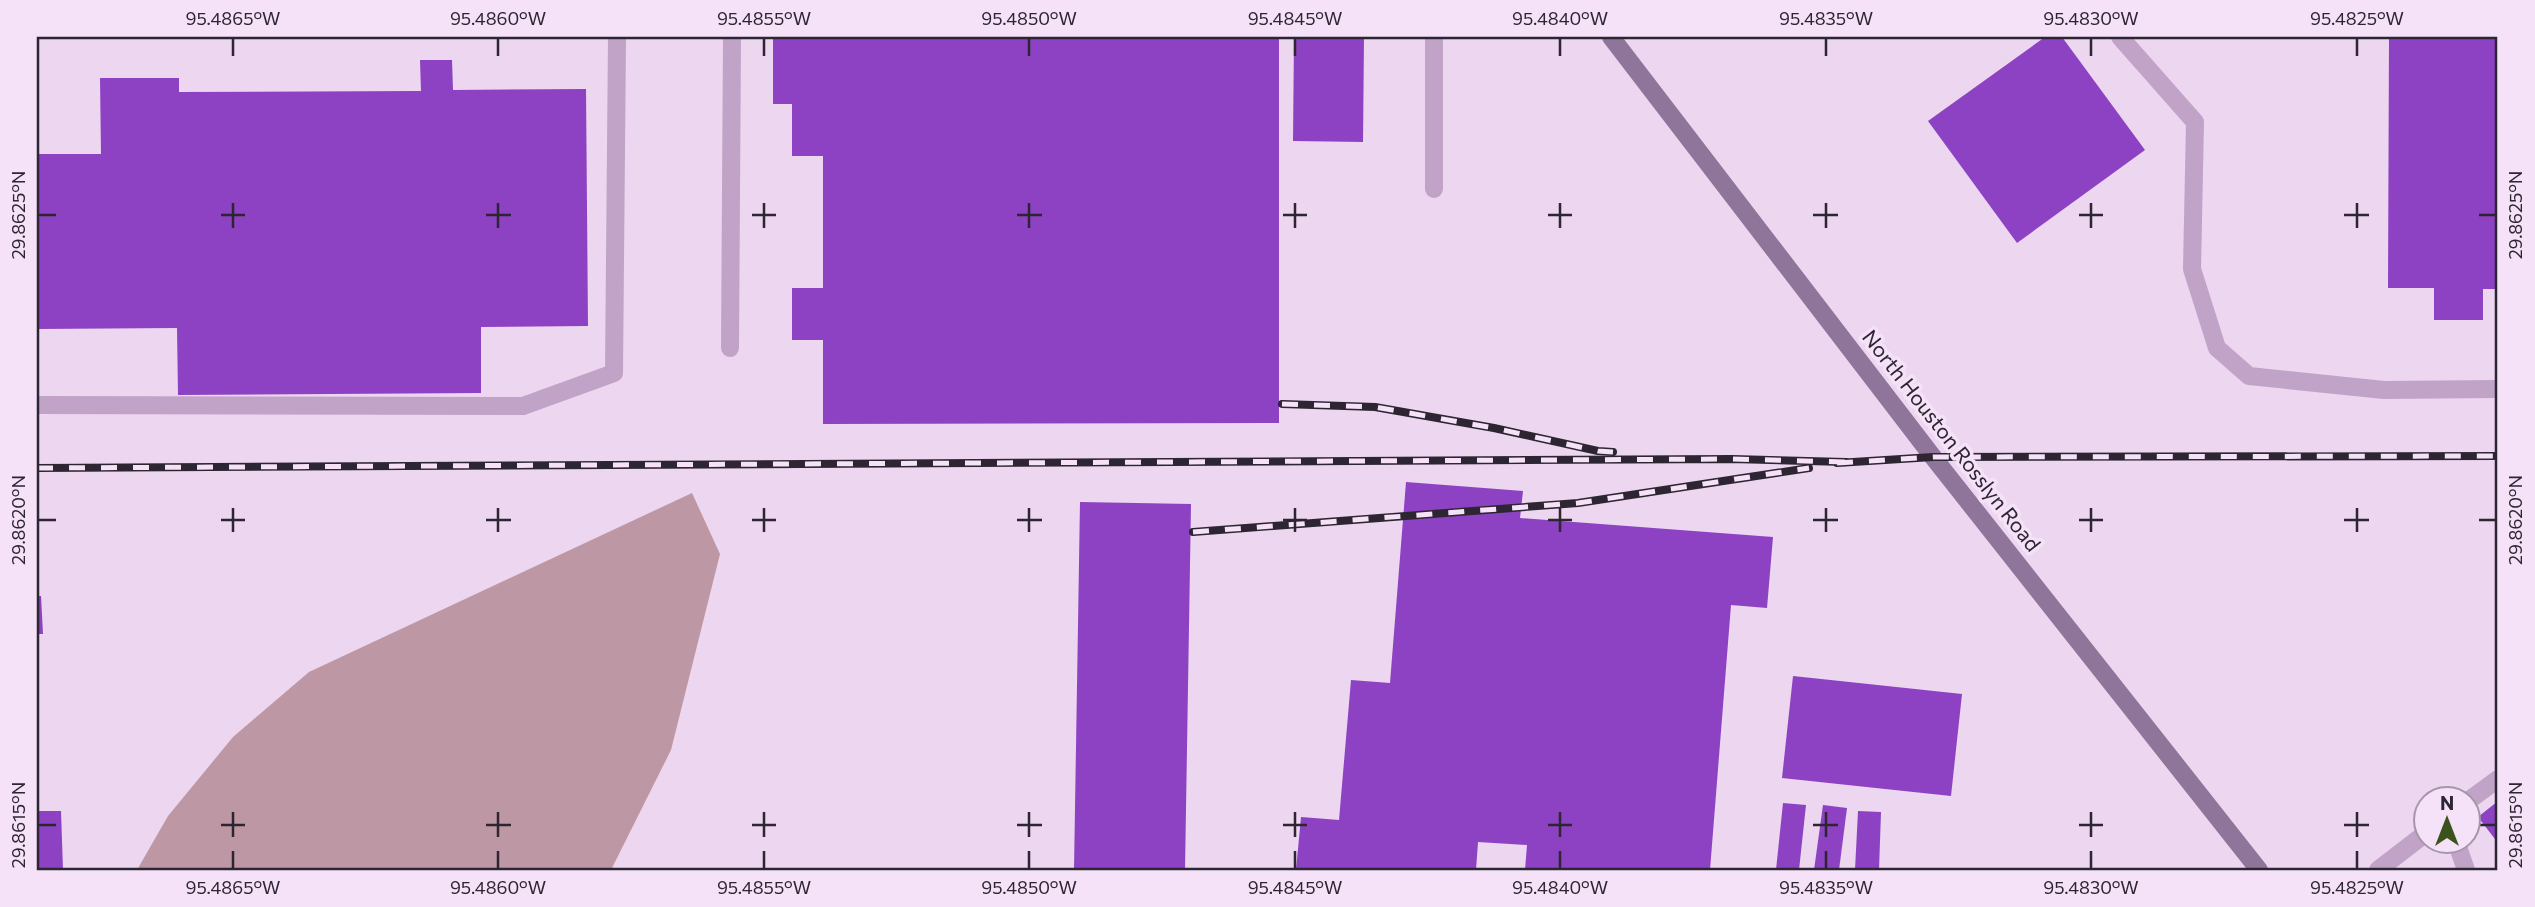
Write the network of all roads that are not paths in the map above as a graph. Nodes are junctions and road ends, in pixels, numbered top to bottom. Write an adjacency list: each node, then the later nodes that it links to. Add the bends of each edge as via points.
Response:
1 (617, 37): 9 (lane, via 614,373 523,406)
2 (732, 37): 7 (lane)
3 (1434, 37): 6 (lane)
4 (1611, 37): 13 (street, North Houston Rosslyn Road, via 1933,457)
5 (2120, 37): 8 (lane, via 2195,122 2192,269 2217,348 2249,376 2384,390)
6 (1434, 189)
7 (730, 348)
8 (2498, 389)
9 (37, 405)
10 (2498, 779): 11 (lane)
11 (2482, 791)
12 (2412, 844): 14 (lane)
13 (2259, 870)
14 (2378, 870)

